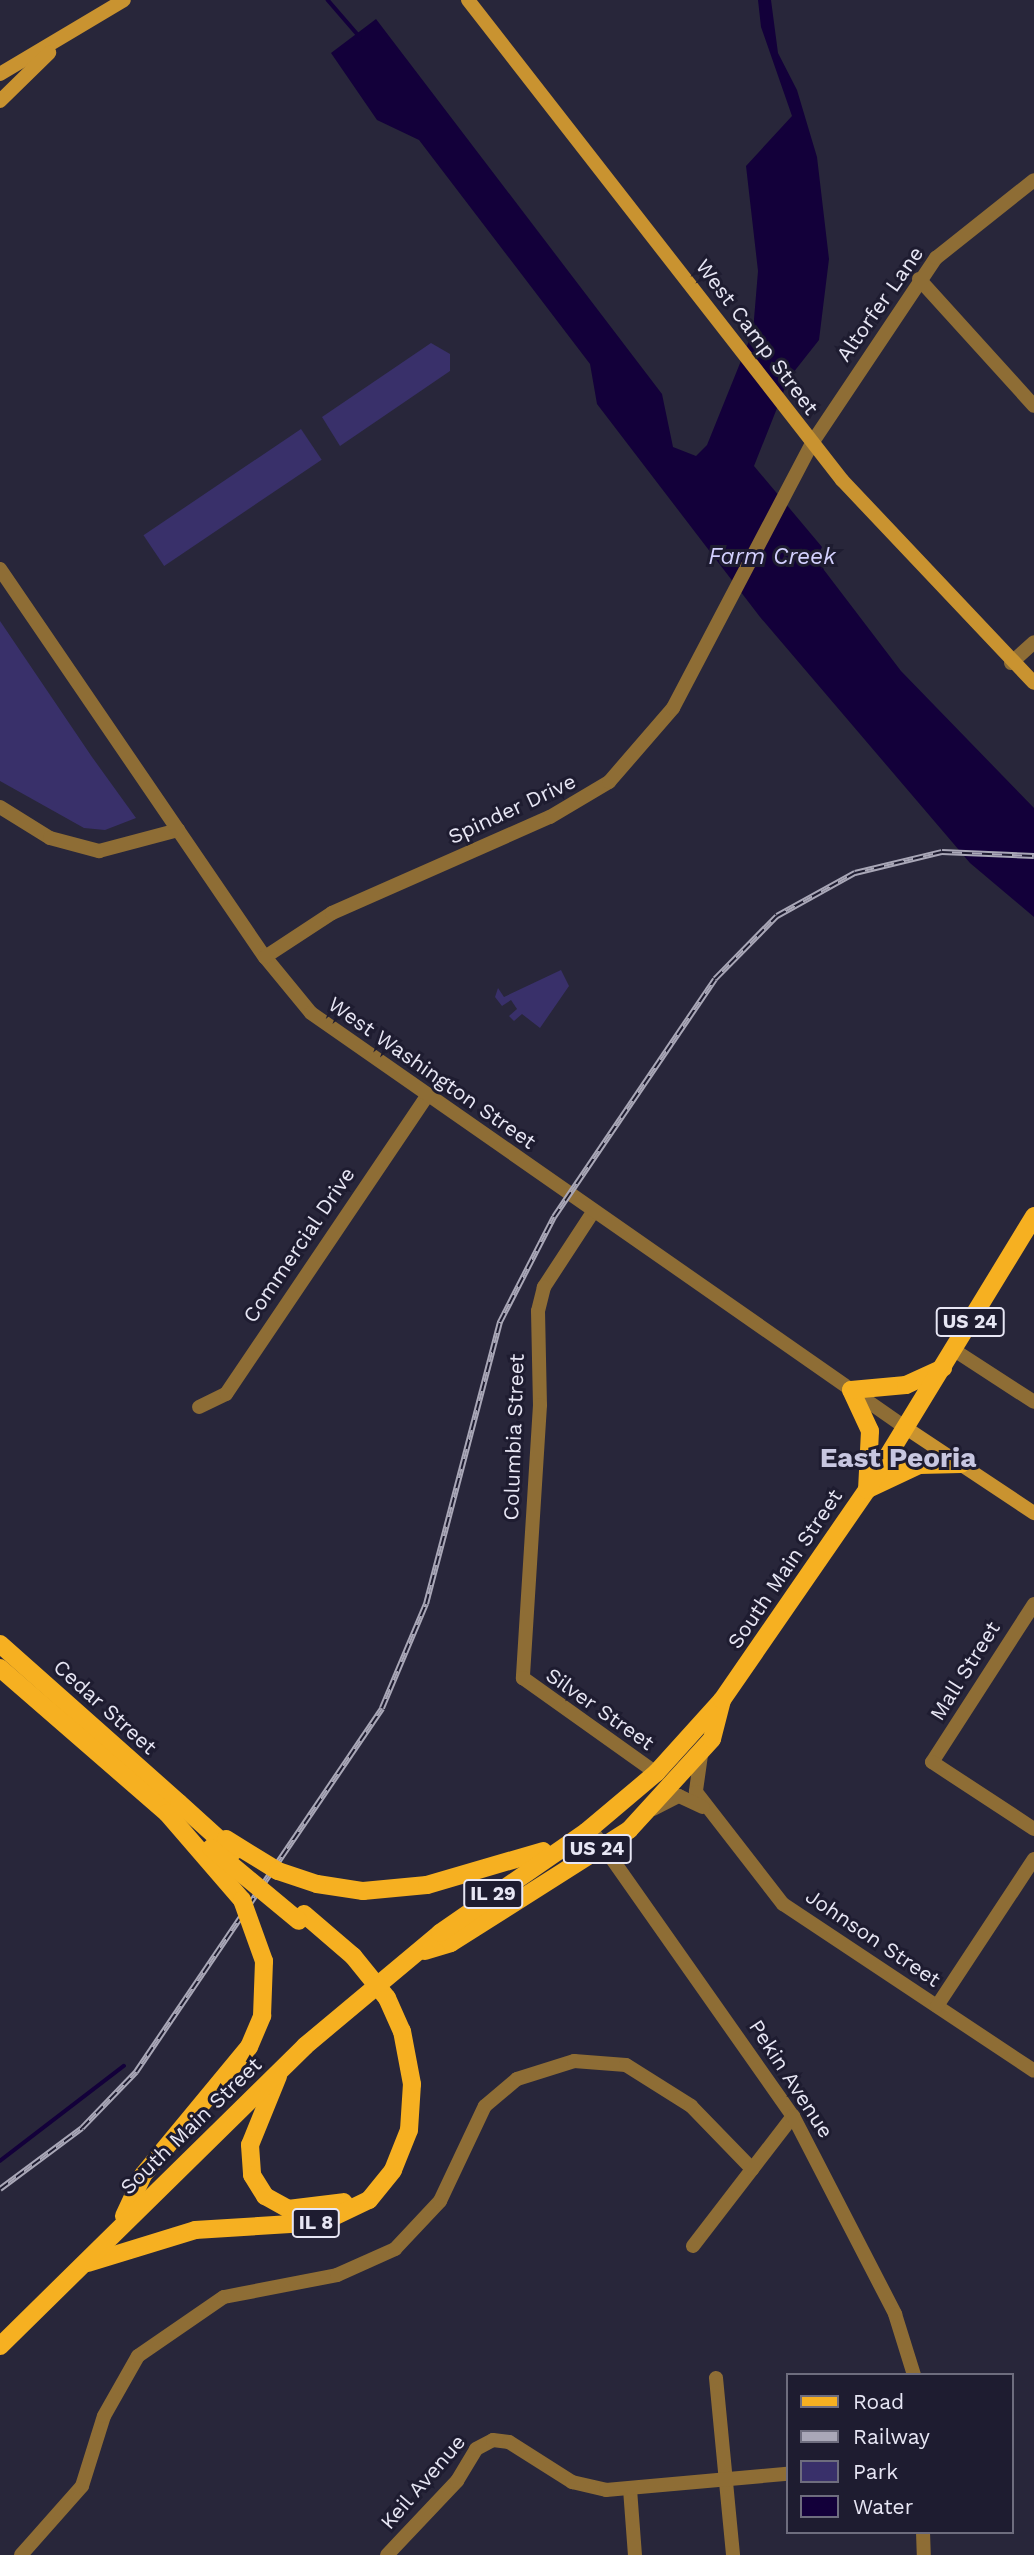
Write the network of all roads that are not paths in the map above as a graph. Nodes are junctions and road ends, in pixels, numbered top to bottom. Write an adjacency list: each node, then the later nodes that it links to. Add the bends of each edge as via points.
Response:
1 (124, 0): 3 (main road)
2 (468, 0): 9 (main road, West Camp Street)
3 (54, 46): 4 (main road); 5 (main road)
4 (1, 74)
5 (0, 102)
6 (1034, 180): 7 (street, Altorfer Lane, via 972,224)
7 (919, 279): 8 (street); 9 (street, Altorfer Lane)
8 (1034, 406)
9 (812, 443): 12 (main road, West Camp Street); 16 (street, Spinder Drive, via 719,625 651,739 588,797 332,913)
10 (0, 569): 15 (street, West Washington Street)
11 (1034, 642): 12 (street)
12 (1011, 663): 13 (main road, West Camp Street)
13 (1034, 683)
14 (0, 807): 15 (street, via 50,838 99,850)
15 (178, 830): 16 (street, West Washington Street)
16 (265, 957): 17 (street, West Washington Street, via 311,1013)
17 (427, 1096): 18 (street, West Washington Street); 24 (street, Commercial Drive, via 226,1394)
18 (593, 1212): 22 (street, West Washington Street); 32 (street, Columbia Street, via 544,1287 538,1311 540,1405)
19 (1034, 1216): 20 (main road, US 24)
20 (954, 1350): 21 (main road, US 24); 23 (street)
21 (943, 1367): 22 (main road, via 906,1385); 25 (main road, US 24)
22 (851, 1390): 25 (street, West Washington Street); 27 (main road, via 870,1431)
23 (1034, 1402)
24 (199, 1408)
25 (906, 1428): 26 (main road); 27 (main road, South Main Street / US 24)
26 (961, 1464): 27 (main road, via 919,1465); 28 (main road)
27 (867, 1490): 33 (main road, South Main Street / US 24)
28 (1034, 1513)
29 (1034, 1604): 40 (street, Mall Street, via 932,1762)
30 (2, 1646): 36 (main road, Cedar Street / IL 8)
31 (0, 1668): 36 (main road, Cedar Street / IL 8)
32 (523, 1678): 35 (street, Silver Street)
33 (722, 1700): 34 (main road, South Main Street / US 24); 35 (main road, South Main Street / US 24)
34 (701, 1754): 37 (main road, South Main Street / US 24); 38 (street, Johnson Street, via 694,1788)
35 (656, 1773): 39 (main road, South Main Street / US 24)
36 (173, 1808): 41 (main road, IL 8, bridge, via 265,1863 317,1884 363,1891 434,1884); 46 (main road, IL 8, bridge, via 349,1959); 51 (main road, bridge, via 242,1900 264,1961 262,2016 249,2047 143,2175)
37 (652, 1810): 38 (street, Johnson Street, via 685,1797); 42 (main road, South Main Street / US 24)
38 (712, 1814): 45 (street, Johnson Street, via 783,1904)
39 (591, 1829): 41 (main road, South Main Street / US 24); 42 (street, Pekin Avenue)
40 (1034, 1829)
41 (566, 1843): 44 (main road, South Main Street / IL 29)
42 (601, 1846): 44 (main road, South Main Street / US 24, via 451,1943); 49 (street, Pekin Avenue)
43 (1034, 1859): 45 (street)
44 (424, 1951): 47 (main road, South Main Street / US 24)
45 (937, 2006): 48 (street, Johnson Street)
46 (397, 2034): 47 (main road, IL 8, via 402,2098 394,2143 369,2184 331,2207 305,2212 278,2205 252,2175 252,2138); 53 (main road, IL 8, via 412,2084 409,2130 388,2179 369,2200 323,2222 195,2230)
47 (281, 2069): 51 (main road, South Main Street / US 24)
48 (1034, 2071)
49 (793, 2116): 50 (street); 55 (street, Pekin Avenue, via 895,2314)
50 (752, 2169): 52 (street); 61 (street, via 662,2082 616,2062 574,2061 517,2079 492,2098 422,2226 395,2249 352,2271 224,2297 138,2356 104,2416 82,2486)
51 (117, 2229): 53 (main road, South Main Street / US 24)
52 (693, 2246)
53 (81, 2265): 54 (main road, South Main Street / US 24)
54 (0, 2346)
55 (913, 2373)
56 (716, 2378): 58 (street)
57 (786, 2474): 58 (street)
58 (726, 2479): 59 (street); 64 (street)
59 (630, 2490): 62 (street, Keil Avenue, via 572,2482 509,2442 493,2440 476,2449 457,2481); 63 (street)
60 (923, 2534): 65 (street)
61 (21, 2555)
62 (387, 2555)
63 (635, 2555)
64 (733, 2555)
65 (924, 2555)

